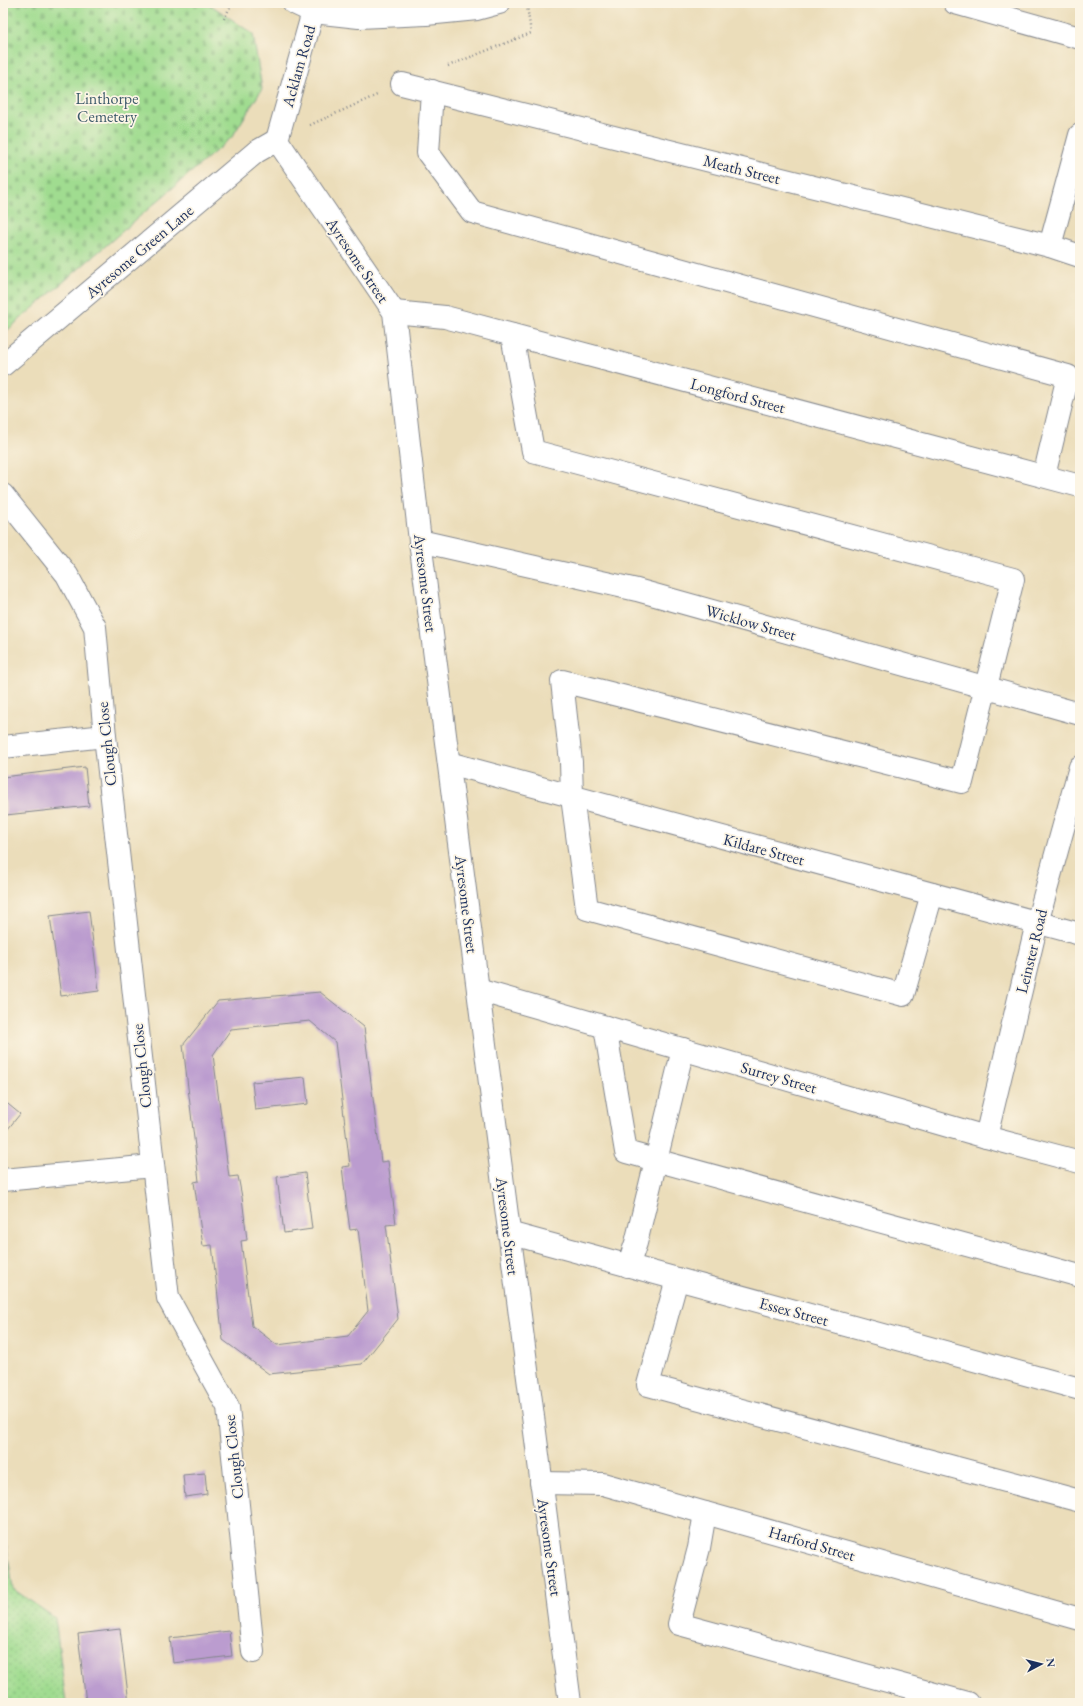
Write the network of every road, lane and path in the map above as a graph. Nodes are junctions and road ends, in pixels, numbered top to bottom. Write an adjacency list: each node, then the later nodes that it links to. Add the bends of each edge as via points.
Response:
1 (232, 3): 5 (path)
2 (499, 3): 4 (street, via 477,9 359,17)
3 (955, 3): 6 (street)
4 (304, 8): 10 (street, Acklam Road)
5 (224, 19)
6 (1080, 38)
7 (402, 84): 8 (street, Meath Street)
8 (432, 91): 11 (street, Meath Street); 16 (street, via 428,153 472,212 1068,376)
9 (1080, 135): 11 (street)
10 (277, 140): 13 (street, Ayresome Street); 15 (street, Ayresome Green Lane, via 256,152)
11 (1050, 246): 12 (street, Meath Street)
12 (1080, 256)
13 (394, 312): 14 (street, Longford Street, via 445,317); 19 (street, Ayresome Street)
14 (512, 335): 16 (street, Longford Street); 20 (street, via 533,451 1013,580)
15 (3, 366)
16 (1044, 476): 17 (street, Longford Street)
17 (1080, 486)
18 (3, 495): 22 (street, Clough Close, via 67,575 95,627)
19 (420, 541): 20 (street, Wicklow Street, via 638,590); 24 (street, Ayresome Street)
20 (987, 687): 21 (street, Wicklow Street); 26 (street, via 962,782 562,681 571,762)
21 (1080, 714)
22 (104, 736): 23 (street); 36 (street, Clough Close)
23 (3, 746)
24 (449, 764): 26 (street, Kildare Street); 30 (street, Ayresome Street)
25 (1080, 767): 28 (street, Leinster Road)
26 (572, 797): 27 (street, Kildare Street); 27 (street, via 587,908 895,993 903,995)
27 (932, 894): 28 (street, Kildare Street)
28 (1037, 923): 29 (street, Kildare Street); 33 (street, Leinster Road)
29 (1080, 934)
30 (478, 990): 31 (street, Surrey Street); 38 (street, Ayresome Street)
31 (605, 1027): 32 (street, Surrey Street); 34 (street, via 626,1152)
32 (683, 1049): 33 (street, Surrey Street); 34 (street)
33 (986, 1137): 35 (street, Surrey Street)
34 (656, 1160): 39 (street); 40 (street)
35 (1080, 1162)
36 (153, 1166): 37 (street); 47 (street, Clough Close, via 168,1298 228,1407)
37 (3, 1180)
38 (509, 1233): 39 (street, Essex Street); 43 (street, Ayresome Street)
39 (628, 1266): 41 (street, Essex Street)
40 (1080, 1276)
41 (677, 1279): 42 (street, Essex Street); 44 (street, via 648,1385)
42 (1080, 1389)
43 (541, 1483): 45 (street, Harford Street, via 603,1484); 48 (street, Ayresome Street)
44 (1080, 1501)
45 (705, 1513): 46 (street, Harford Street); 49 (street, via 699,1548 679,1624)
46 (1080, 1619)
47 (253, 1652)
48 (570, 1703)
49 (968, 1703)

